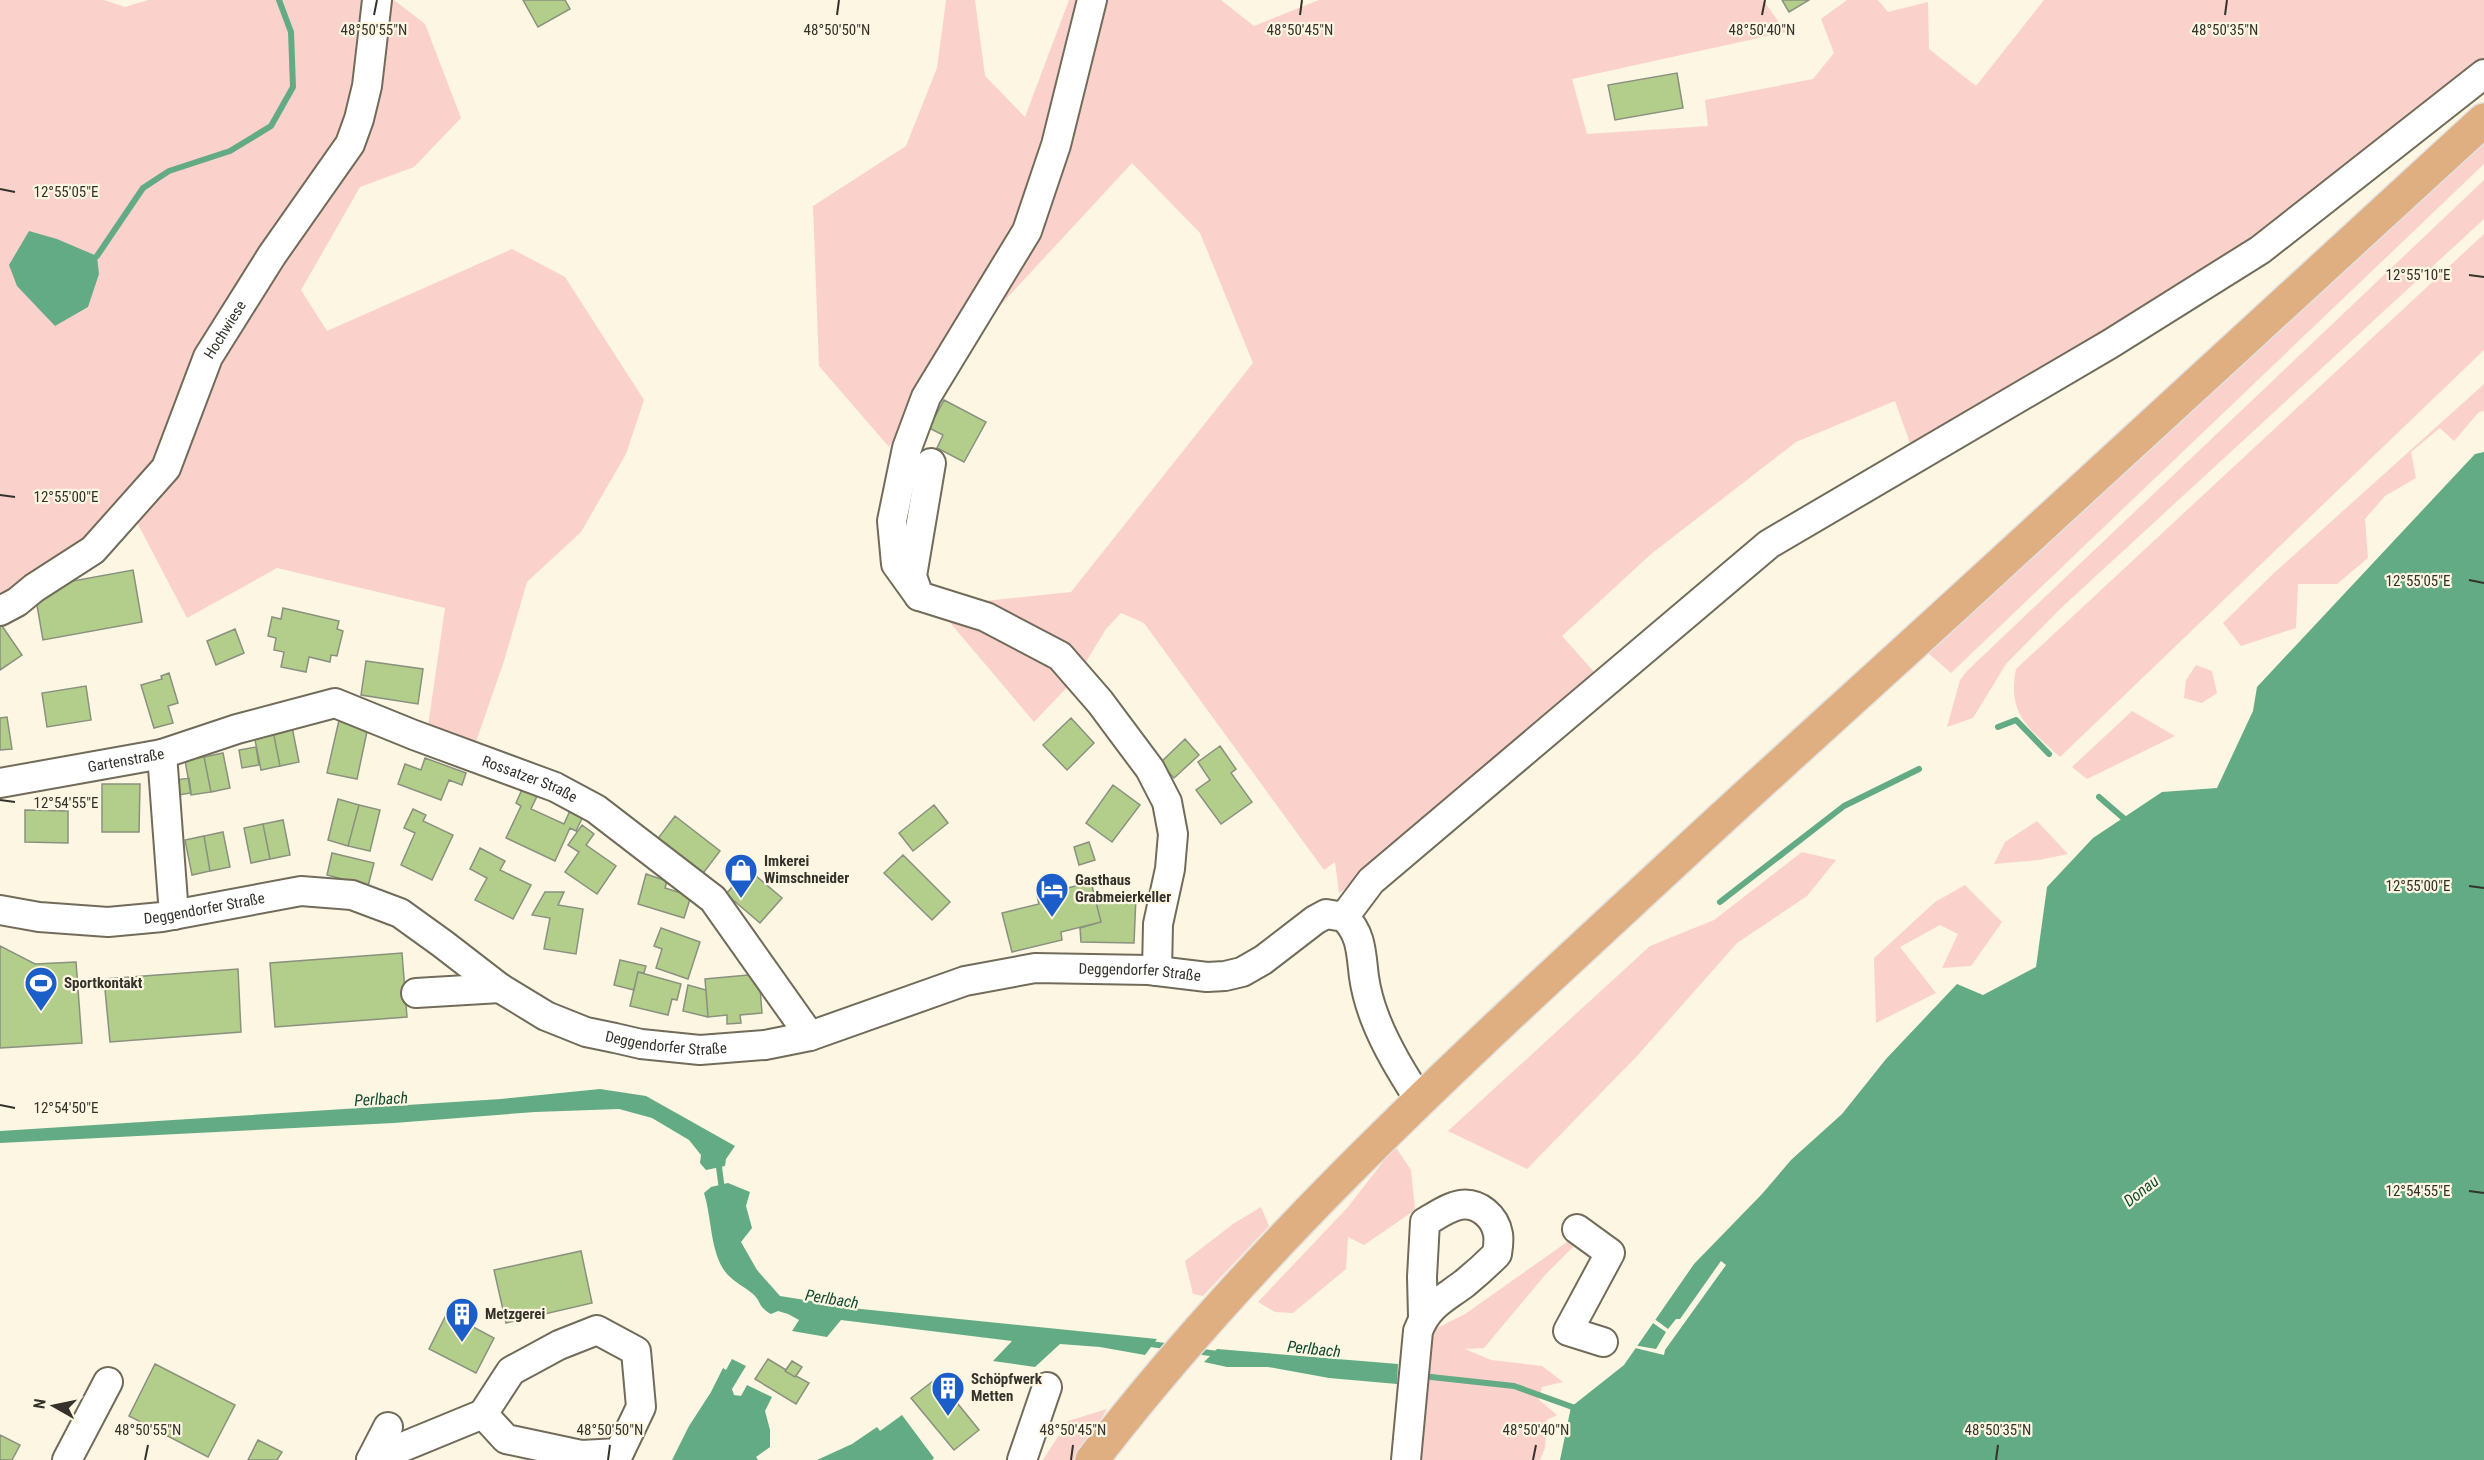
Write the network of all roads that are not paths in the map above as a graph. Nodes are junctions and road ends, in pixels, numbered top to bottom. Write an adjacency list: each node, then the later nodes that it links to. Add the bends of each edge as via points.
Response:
1 (377, 0): 7 (street, Hochwiese, via 367,86 350,144 272,255 208,357 166,468 93,550)
2 (1092, 0): 6 (street, via 1056,145 1027,231 926,397 907,448 892,521 896,564)
3 (2484, 74): 12 (street, via 2260,250 2110,344 1769,544 1371,881)
4 (2484, 120): 17 (main road, via 1782,762)
5 (931, 463): 6 (street, via 912,576)
6 (919, 596): 13 (street, via 986,617 1060,656 1150,769 1167,802 1173,834 1158,924)
7 (0, 610)
8 (162, 754): 9 (street, Gartenstraße); 11 (street, Gartenstraße); 16 (street, Rossatzer Straße, via 335,703 555,787 596,809 713,899)
9 (0, 783)
10 (0, 910): 11 (street, Deggendorfer Straße, via 108,922)
11 (174, 915): 14 (street, Deggendorfer Straße, via 301,891 352,895 400,913)
12 (1344, 917): 13 (street, Deggendorfer Straße, via 1326,914 1242,972 1207,977); 17 (street, via 1359,936 1368,1000 1376,1021)
13 (1157, 971): 16 (street, Deggendorfer Straße, via 1035,968 1010,972 965,981)
14 (500, 988): 15 (street); 16 (street, Deggendorfer Straße, via 546,1016 586,1032 641,1044 700,1050 765,1045)
15 (416, 993)
16 (810, 1036)
17 (1420, 1101): 29 (main road, via 1342,1175 1227,1299)
18 (1577, 1229): 20 (street, via 1610,1253 1568,1331)
19 (1421, 1324): 25 (street)
20 (1603, 1342)
21 (108, 1382): 26 (street)
22 (1047, 1387): 28 (street)
23 (483, 1414): 23 (street, via 511,1371 559,1345 597,1330 636,1351 641,1407 619,1453 581,1455 506,1438); 27 (street)
24 (388, 1427): 27 (street)
25 (1410, 1429): 30 (street); 31 (street)
26 (68, 1460)
27 (371, 1460)
28 (1022, 1460)
29 (1092, 1460)
30 (1388, 1460)
31 (1406, 1460)

